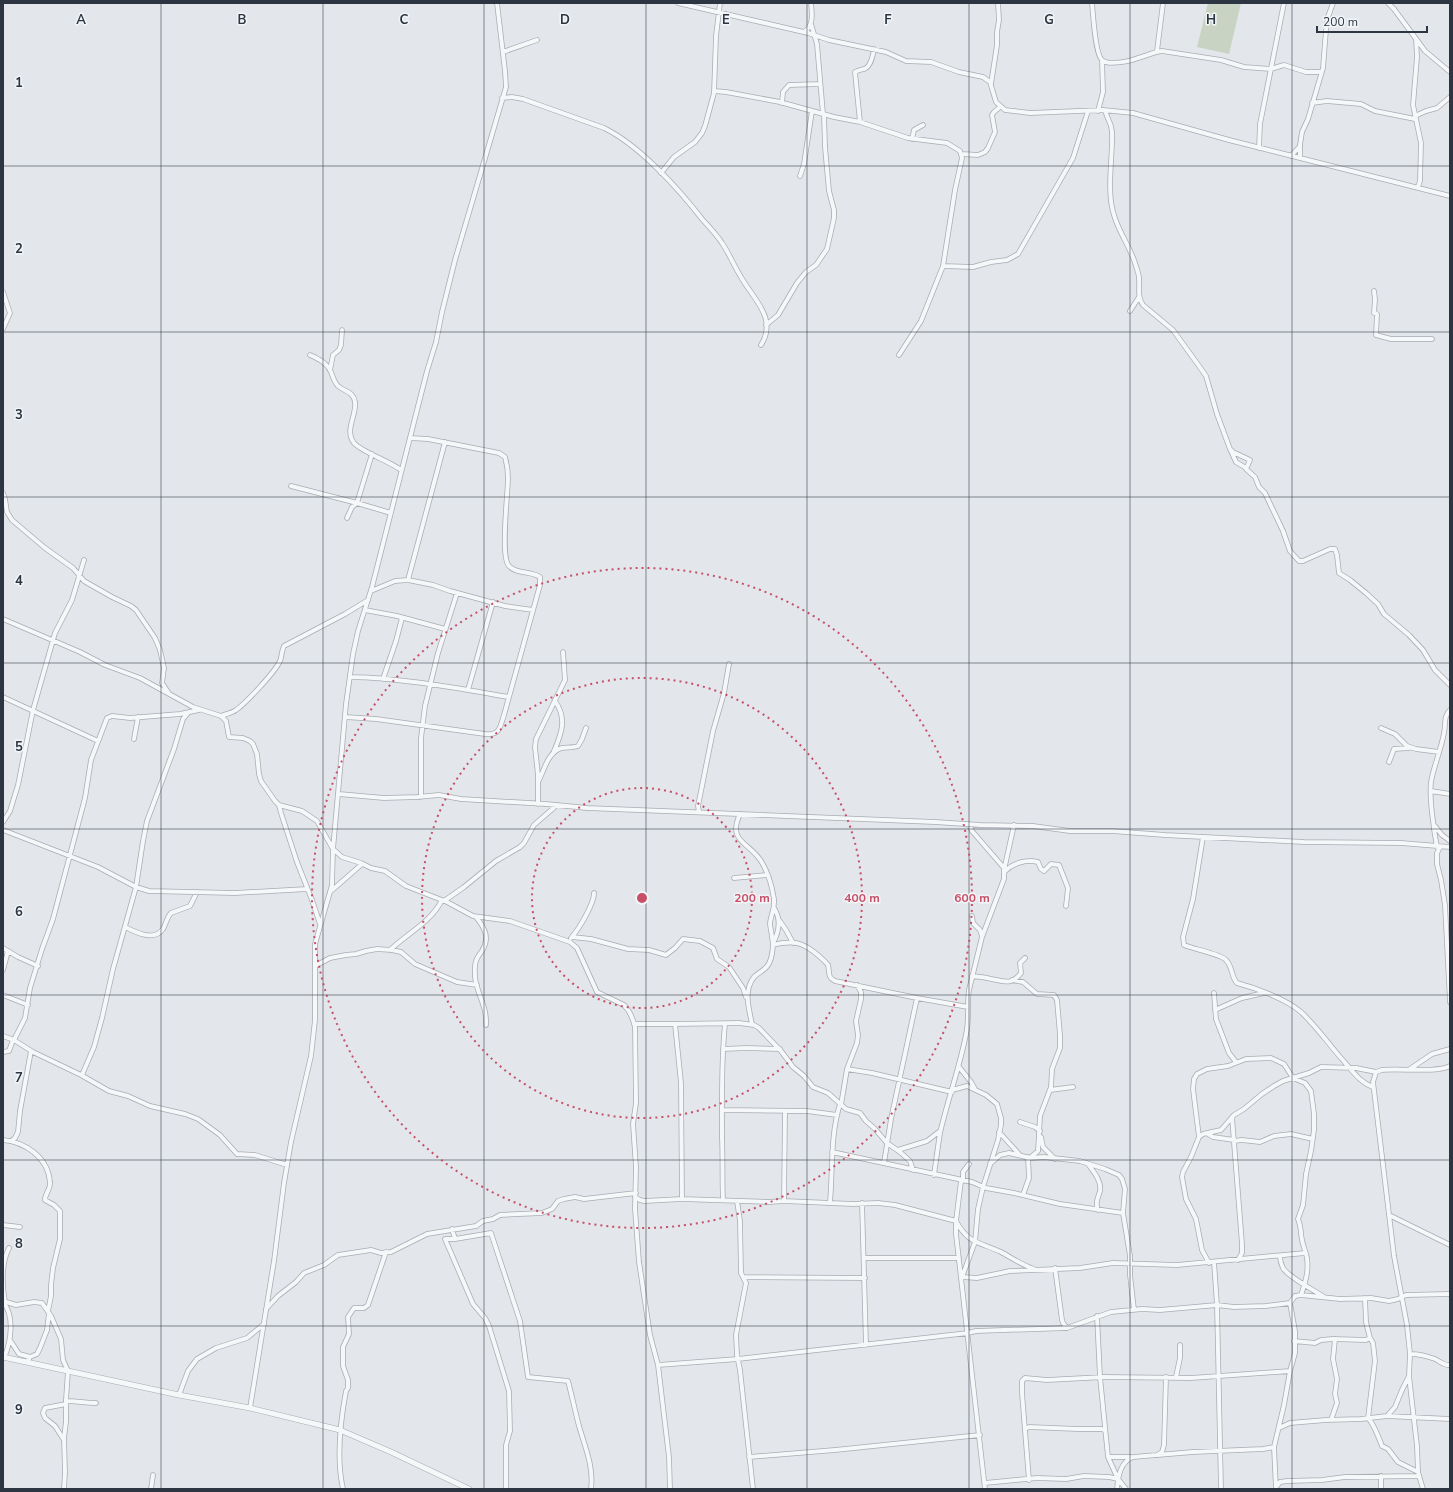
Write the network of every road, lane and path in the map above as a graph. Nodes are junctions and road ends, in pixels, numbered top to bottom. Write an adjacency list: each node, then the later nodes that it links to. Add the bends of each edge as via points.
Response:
1 (497, 3): 19 (street)
2 (678, 3): 11 (street)
3 (720, 3): 12 (street)
4 (812, 3): 13 (street)
5 (998, 3): 26 (street, via 997,45)
6 (1092, 3): 21 (street, via 1094,29)
7 (1163, 3): 20 (street)
8 (1284, 3): 22 (street)
9 (1333, 3): 23 (street, via 1328,17)
10 (1388, 3): 16 (street)
11 (690, 4): 12 (street)
12 (719, 13): 14 (street); 27 (street)
13 (811, 24): 14 (street); 15 (street)
14 (804, 32): 15 (street)
15 (814, 34): 18 (street, via 829,40); 25 (street)
16 (1416, 39): 24 (street, via 1430,56); 38 (street, via 1417,63 1413,94)
17 (537, 40): 19 (street)
18 (874, 49): 26 (street, via 906,61 931,62 983,77); 39 (street, via 869,66 855,72)
19 (503, 52): 29 (street, via 506,83)
20 (1157, 52): 21 (street, via 1128,61 1107,63); 22 (street, via 1221,60 1244,67)
21 (1102, 60): 36 (street, via 1104,92)
22 (1271, 69): 23 (street, via 1284,65 1306,72); 43 (street, via 1260,124)
23 (1321, 72): 31 (street)
24 (1450, 72)
25 (820, 84): 30 (street, via 789,85 784,92); 37 (street)
26 (991, 84): 32 (street)
27 (714, 91): 30 (street); 47 (street, via 702,134 674,157)
28 (1450, 97): 38 (street, via 1437,108)
29 (502, 98): 47 (street, via 517,98 604,128 648,160); 66 (street, via 455,260)
30 (782, 103): 34 (street)
31 (1312, 103): 38 (street, via 1355,103 1375,111); 42 (street)
32 (1000, 107): 35 (street, via 1030,113); 44 (street, via 992,115 994,132 988,148 978,155)
33 (1105, 110): 36 (street); 43 (street, via 1133,113); 54 (street, via 1112,132 1112,208 1135,261 1139,277)
34 (812, 111): 37 (street); 48 (street)
35 (1088, 111): 36 (street); 51 (street, via 1073,158 1018,254 1007,260 973,267)
36 (1098, 111)
37 (824, 115): 39 (street); 58 (street, via 829,191 834,210 827,249 797,283 778,315)
38 (1415, 118): 49 (street, via 1421,143)
39 (860, 122): 41 (street)
40 (923, 125): 41 (street, via 914,130)
41 (912, 139): 44 (street, via 947,143)
42 (1300, 146): 45 (street); 46 (street)
43 (1259, 148): 45 (street)
44 (962, 154): 51 (street)
45 (1291, 156): 46 (street)
46 (1300, 158): 49 (street)
47 (661, 173): 58 (street, via 683,194 723,244 765,315)
48 (800, 176)
49 (1418, 187): 50 (street)
50 (1450, 196)
51 (943, 266): 64 (street, via 921,321)
52 (1374, 291): 61 (street, via 1376,335 1391,339)
53 (3, 292): 56 (street)
54 (1139, 297): 55 (street); 68 (street, via 1143,305 1173,330 1206,376)
55 (1130, 311)
56 (9, 314): 57 (street); 59 (street)
57 (3, 320)
58 (766, 325): 62 (street, via 765,338)
59 (3, 329)
60 (342, 330): 65 (street, via 341,345 333,356)
61 (1432, 339)
62 (761, 345)
63 (310, 355): 65 (street, via 321,360)
64 (899, 355)
65 (330, 371): 69 (street, via 338,386 354,397 355,412 350,431 354,443)
66 (410, 438): 67 (street); 71 (street)
67 (445, 442): 79 (street); 85 (street, via 505,456 508,478 505,558 515,570 540,578)
68 (1231, 450): 70 (street, via 1236,462); 70 (street, via 1249,460)
69 (372, 454): 71 (street); 74 (street)
70 (1246, 468): 95 (street, via 1265,492 1288,548 1294,556 1299,561 1305,561 1330,548 1335,549 1339,573 1366,593 1384,614 1409,635 1423,650 1435,670)
71 (402, 470): 75 (street)
72 (290, 486): 74 (street)
73 (3, 493): 78 (street, via 7,512 12,520 74,568)
74 (356, 503): 75 (street); 76 (street)
75 (391, 513): 80 (street)
76 (347, 518)
77 (84, 560): 78 (street)
78 (79, 575): 89 (street, via 72,600); 97 (street, via 84,581 131,606 146,623 155,638 163,661 163,687)
79 (408, 580): 80 (street, via 396,581); 81 (street)
80 (371, 591): 82 (street)
81 (457, 593): 83 (street); 88 (street)
82 (368, 600): 84 (street); 105 (street, via 284,646 274,670 235,711)
83 (493, 602): 85 (street); 96 (street)
84 (365, 610): 86 (street); 92 (street, via 358,631)
85 (533, 610): 99 (street)
86 (402, 618): 88 (street); 93 (street)
87 (3, 619): 89 (street)
88 (445, 629): 94 (street)
89 (53, 642): 97 (street, via 140,678); 101 (street)
90 (563, 652): 100 (street, via 565,680)
91 (729, 664): 125 (street, via 713,731 698,806)
92 (350, 677): 93 (street); 107 (street)
93 (384, 679): 94 (street)
94 (430, 685): 96 (street); 108 (street)
95 (1450, 685)
96 (468, 690): 99 (street)
97 (171, 696): 102 (street)
98 (3, 697): 101 (street)
99 (508, 697): 108 (street, via 500,727 493,735)
100 (555, 701): 114 (street, via 560,709 562,724); 117 (street, via 536,739)
101 (33, 710): 112 (street); 127 (street, via 18,785 10,811)
102 (200, 710): 104 (street); 105 (street)
103 (1450, 710): 115 (street, via 1445,718 1444,733)
104 (189, 712): 106 (street); 142 (street, via 183,719 147,821)
105 (221, 716): 123 (street, via 226,721 229,737 243,738 253,744 261,781)
106 (138, 717): 111 (street); 112 (street, via 109,717)
107 (345, 718): 108 (street); 119 (street)
108 (423, 725): 121 (street)
109 (586, 728): 114 (street, via 578,746)
110 (1381, 728): 113 (street, via 1395,734)
111 (134, 739)
112 (98, 741): 137 (street, via 90,760 85,798)
113 (1412, 748): 115 (street); 116 (street, via 1394,749)
114 (554, 751): 117 (street)
115 (1438, 752): 118 (street)
116 (1389, 762)
117 (538, 782): 122 (street)
118 (1431, 791): 120 (street); 130 (street)
119 (339, 794): 121 (street, via 363,797); 136 (street)
120 (1450, 794)
121 (421, 797): 122 (street, via 439,795)
122 (538, 804): 124 (street)
123 (279, 805): 136 (street, via 302,811 317,820); 143 (street)
124 (557, 805): 125 (street); 147 (street, via 534,825 520,847)
125 (699, 812): 126 (street)
126 (740, 814): 128 (street); 140 (street, via 735,832 761,861)
127 (3, 822)
128 (969, 824): 129 (street); 139 (street)
129 (1014, 825): 132 (street, via 1070,831); 139 (street)
130 (1434, 825): 133 (street); 134 (street)
131 (3, 830): 137 (street)
132 (1203, 837): 134 (street, via 1304,842 1383,842); 174 (street, via 1193,899 1182,943 1225,958 1232,968 1235,981)
133 (1450, 841)
134 (1439, 847): 135 (street); 155 (street, via 1437,864)
135 (1450, 847)
136 (333, 849): 138 (street, via 342,856); 145 (street)
137 (69, 856): 142 (street); 165 (street)
138 (362, 864): 145 (street); 147 (street, via 385,871 412,889)
139 (1004, 870): 148 (street, via 1025,862 1038,862 1043,870 1051,864 1059,865 1068,888); 157 (street, via 1004,879)
140 (768, 875): 141 (street); 149 (street)
141 (734, 878)
142 (136, 887): 144 (street, via 154,892); 154 (street)
143 (307, 889): 144 (street, via 234,893); 153 (street)
144 (197, 892): 154 (street, via 190,906 172,913 162,931 155,935 143,935)
145 (330, 892): 153 (street)
146 (594, 893): 156 (street, via 591,907)
147 (443, 900): 151 (street); 162 (street, via 431,916)
148 (1066, 906)
149 (774, 908): 152 (street); 160 (street, via 770,926)
150 (972, 916): 157 (street, via 973,923 980,930)
151 (476, 917): 158 (street, via 510,921); 171 (street, via 484,928 486,940 486,945 475,962)
152 (778, 920): 159 (street); 160 (street, via 778,932)
153 (320, 925): 166 (street, via 314,944)
154 (125, 927): 201 (street, via 94,1047)
155 (1449, 935): 168 (street)
156 (572, 937): 158 (street); 177 (street, via 666,955 683,939 700,941 713,948 717,959 729,967)
157 (982, 937): 169 (street)
158 (568, 941): 182 (street, via 577,948 595,991 624,1005 630,1012)
159 (793, 943): 160 (street); 172 (street, via 811,948 828,965 830,979)
160 (773, 944): 177 (street, via 769,963 753,979)
161 (3, 948): 163 (street)
162 (390, 950): 166 (street, via 370,950 343,955); 171 (street, via 401,952 415,964 457,982)
163 (8, 951): 165 (street); 167 (street)
164 (1025, 958): 170 (street, via 1020,963 1021,973)
165 (38, 966): 179 (street, via 30,988)
166 (315, 966): 233 (street, via 315,1020 311,1056)
167 (3, 970)
168 (1449, 975): 178 (street)
169 (972, 976): 170 (street, via 1003,982); 180 (street)
170 (1012, 980): 207 (street, via 1024,982 1037,994 1054,995 1056,998 1060,1048 1052,1068)
171 (477, 985): 186 (street, via 486,1010)
172 (857, 985): 176 (street); 198 (street, via 861,992 856,1021 858,1035)
173 (1214, 993): 181 (street)
174 (1264, 993): 181 (street, via 1242,998); 197 (street, via 1296,1008)
175 (3, 995): 179 (street)
176 (917, 998): 180 (street); 203 (street)
177 (747, 999): 185 (street)
178 (1450, 1002)
179 (28, 1005): 188 (street, via 25,1018)
180 (968, 1007): 196 (street, via 967,1030)
181 (1215, 1010): 194 (street, via 1229,1053)
182 (634, 1024): 183 (street); 239 (street, via 636,1103 633,1124)
183 (675, 1024): 184 (street); 241 (street, via 681,1083)
184 (726, 1024): 185 (street); 191 (street)
185 (752, 1024): 189 (street)
186 (486, 1025)
187 (3, 1036): 188 (street)
188 (14, 1040): 192 (street); 193 (street, via 9,1051)
189 (780, 1049): 191 (street); 209 (street, via 793,1067 813,1086 828,1093)
190 (1450, 1049): 199 (street, via 1432,1054)
191 (723, 1050): 210 (street)
192 (31, 1051): 201 (street); 223 (street, via 18,1132)
193 (3, 1052)
194 (1236, 1062): 202 (street, via 1246,1059 1275,1059 1284,1064); 219 (street, via 1201,1071 1194,1079)
195 (1450, 1066): 199 (street)
196 (959, 1067): 206 (street); 208 (street)
197 (1350, 1068): 200 (street); 202 (street, via 1321,1066); 205 (street, via 1366,1084)
198 (847, 1069): 203 (street); 209 (street)
199 (1410, 1069): 200 (street)
200 (1376, 1072): 205 (street)
201 (82, 1075): 233 (street, via 109,1092 198,1118 224,1138 237,1154 254,1155)
202 (1293, 1078): 213 (street, via 1270,1089); 220 (street, via 1305,1083 1311,1091 1314,1114)
203 (900, 1079): 208 (street); 224 (street)
204 (1073, 1087): 207 (street)
205 (1373, 1087): 249 (street)
206 (975, 1089): 208 (street, via 964,1086); 216 (street, via 999,1107)
207 (1050, 1090): 217 (street, via 1040,1116)
208 (952, 1091): 215 (street)
209 (840, 1104): 212 (street); 224 (street, via 860,1113)
210 (722, 1110): 211 (street); 242 (street)
211 (785, 1111): 212 (street); 244 (street)
212 (837, 1115): 226 (street)
213 (1232, 1117): 218 (street, via 1221,1130); 222 (street)
214 (1020, 1122): 217 (street, via 1035,1127)
215 (941, 1131): 225 (street, via 927,1141); 236 (street)
216 (999, 1132): 227 (street); 234 (street)
217 (1040, 1132): 228 (street, via 1038,1151); 229 (street, via 1044,1147)
218 (1208, 1134): 219 (street); 222 (street)
219 (1199, 1137): 266 (street, via 1182,1177 1186,1199 1199,1227 1202,1253)
220 (1313, 1139): 222 (street, via 1292,1134 1277,1135 1260,1142); 261 (street, via 1303,1205 1298,1219)
221 (3, 1140): 223 (street)
222 (1234, 1140): 265 (street, via 1242,1244 1242,1253)
223 (11, 1141): 286 (street, via 22,1144 42,1159 50,1182 45,1200 60,1211 59,1243 53,1268)
224 (887, 1143): 225 (street); 230 (street)
225 (898, 1150): 235 (street, via 910,1161)
226 (832, 1152): 230 (street); 245 (street)
227 (1020, 1155): 228 (street); 234 (street, via 1005,1153)
228 (1029, 1157): 229 (street); 240 (street, via 1029,1178)
229 (1055, 1159): 232 (street)
230 (884, 1163): 235 (street)
231 (969, 1164): 237 (street)
232 (1088, 1164): 247 (street, via 1099,1183); 248 (street, via 1118,1175 1122,1179 1125,1189)
233 (287, 1165): 284 (street)
234 (990, 1165): 238 (street)
235 (913, 1170): 236 (street)
236 (934, 1175): 237 (street)
237 (962, 1181): 238 (street); 250 (street)
238 (983, 1187): 240 (street); 257 (street)
239 (636, 1195): 241 (street, via 644,1201); 253 (street, via 564,1199 542,1213 502,1214 477,1226); 301 (street, via 640,1271 650,1336)
240 (1023, 1195): 247 (street)
241 (682, 1199): 242 (street)
242 (723, 1200): 243 (street)
243 (737, 1201): 244 (street); 271 (street)
244 (784, 1201): 245 (street)
245 (830, 1202): 246 (street)
246 (862, 1203): 250 (street, via 895,1205); 263 (street)
247 (1098, 1210): 248 (street)
248 (1123, 1213): 268 (street)
249 (1389, 1215): 258 (street); 280 (street)
250 (956, 1221): 257 (street, via 961,1231); 264 (street)
251 (3, 1225): 252 (street)
252 (20, 1226)
253 (452, 1229): 254 (street); 255 (street)
254 (439, 1231): 256 (street); 260 (street, via 420,1236 395,1250)
255 (455, 1239): 256 (street); 345 (street, via 491,1233 520,1321 528,1377 568,1381 591,1466)
256 (445, 1240): 344 (street, via 473,1304 490,1326 507,1384 510,1431 506,1445)
257 (974, 1242): 270 (street); 272 (street)
258 (1450, 1245)
259 (9, 1248): 274 (street, via 5,1258)
260 (386, 1252): 284 (street, via 371,1250 338,1255 324,1265 304,1273); 321 (street, via 368,1305 364,1308 354,1308 348,1317 349,1334 343,1347 343,1366 348,1388)
261 (1305, 1253): 262 (street); 275 (street, via 1307,1276)
262 (1280, 1256): 265 (street); 275 (street, via 1284,1270)
263 (864, 1258): 264 (street); 273 (street)
264 (959, 1258): 272 (street)
265 (1238, 1260): 267 (street)
266 (1209, 1262): 267 (street); 268 (street, via 1177,1265)
267 (1214, 1262): 283 (street)
268 (1130, 1264): 269 (street); 285 (street)
269 (1055, 1268): 270 (street); 289 (street, via 1062,1320)
270 (1036, 1270): 272 (street, via 1010,1271 977,1278)
271 (743, 1277): 273 (street); 299 (street, via 746,1287 736,1335)
272 (962, 1277): 290 (street)
273 (865, 1278): 295 (street)
274 (3, 1279): 281 (street)
275 (1304, 1285): 277 (street); 278 (street)
276 (1450, 1294): 280 (street, via 1406,1295)
277 (1301, 1295): 278 (street); 282 (street, via 1295,1296)
278 (1324, 1297): 279 (street)
279 (1365, 1298): 280 (street, via 1389,1301); 291 (street, via 1365,1317)
280 (1401, 1298): 297 (street)
281 (4, 1302): 286 (street, via 20,1305 39,1302); 293 (street, via 10,1321)
282 (1290, 1303): 283 (street, via 1234,1307); 294 (street, via 1295,1331)
283 (1217, 1305): 285 (street); 305 (street)
284 (266, 1309): 288 (street)
285 (1134, 1310): 287 (street)
286 (49, 1312): 300 (street, via 47,1330 40,1348); 303 (street, via 61,1338 63,1360)
287 (1098, 1316): 289 (street); 307 (street)
288 (264, 1324): 310 (street, via 247,1338 216,1348 197,1359 188,1371); 313 (street)
289 (1067, 1328): 290 (street)
290 (968, 1333): 295 (street); 323 (street)
291 (1370, 1338): 292 (street); 315 (street, via 1373,1343 1375,1368)
292 (1335, 1339): 294 (street, via 1315,1343); 318 (street, via 1333,1359 1337,1379 1337,1403)
293 (10, 1340): 298 (street); 300 (street, via 19,1354)
294 (1294, 1341): 304 (street, via 1295,1353)
295 (866, 1345): 299 (street)
296 (1180, 1345): 309 (street)
297 (1410, 1354): 302 (street); 306 (street)
298 (4, 1357): 300 (street)
299 (738, 1359): 301 (street); 330 (street)
300 (29, 1360): 303 (street)
301 (658, 1365): 346 (street, via 669,1457)
302 (1450, 1365)
303 (68, 1371): 310 (street); 311 (street)
304 (1290, 1371): 305 (street); 319 (street)
305 (1219, 1375): 309 (street); 327 (street)
306 (1409, 1376): 314 (street, via 1395,1406); 316 (street)
307 (1100, 1377): 308 (street); 320 (street, via 1023,1379); 322 (street)
308 (1166, 1377): 309 (street); 325 (street)
309 (1176, 1378)
310 (179, 1395): 313 (street)
311 (66, 1403): 312 (street); 324 (street); 324 (street, via 45,1408 43,1413)
312 (96, 1403)
313 (250, 1408): 321 (street)
314 (1387, 1416): 315 (street); 316 (street)
315 (1368, 1418): 318 (street); 333 (street, via 1374,1424 1382,1446 1388,1449 1396,1460)
316 (1413, 1418): 317 (street); 333 (street)
317 (1450, 1419)
318 (1331, 1420): 319 (street, via 1290,1423)
319 (1279, 1428): 326 (street)
320 (1025, 1429): 322 (street, via 1029,1426); 336 (street)
321 (340, 1430): 342 (street, via 340,1478); 343 (street)
322 (1105, 1430): 331 (street)
323 (980, 1434): 330 (street); 338 (street)
324 (64, 1440): 340 (street)
325 (1164, 1445): 328 (street, via 1162,1452); 329 (street, via 1167,1451)
326 (1274, 1447): 327 (street); 339 (street)
327 (1221, 1452): 329 (street); 351 (street)
328 (1157, 1455): 329 (street); 332 (street)
329 (1174, 1455)
330 (749, 1457): 347 (street)
331 (1108, 1457): 332 (street); 337 (street)
332 (1133, 1458): 337 (street, via 1125,1462)
333 (1419, 1474): 335 (street); 353 (street)
334 (153, 1475): 341 (street)
335 (1381, 1476): 339 (street, via 1287,1480 1280,1482); 352 (street)
336 (1028, 1480): 337 (street, via 1084,1476); 338 (street)
337 (1118, 1480): 349 (street); 350 (street)
338 (985, 1483): 348 (street)
339 (1276, 1487)
340 (64, 1489)
341 (151, 1489)
342 (343, 1489)
343 (469, 1489)
344 (506, 1489)
345 (591, 1489)
346 (670, 1489)
347 (753, 1489)
348 (985, 1489)
349 (1117, 1489)
350 (1126, 1489)
351 (1221, 1489)
352 (1381, 1489)
353 (1424, 1489)

